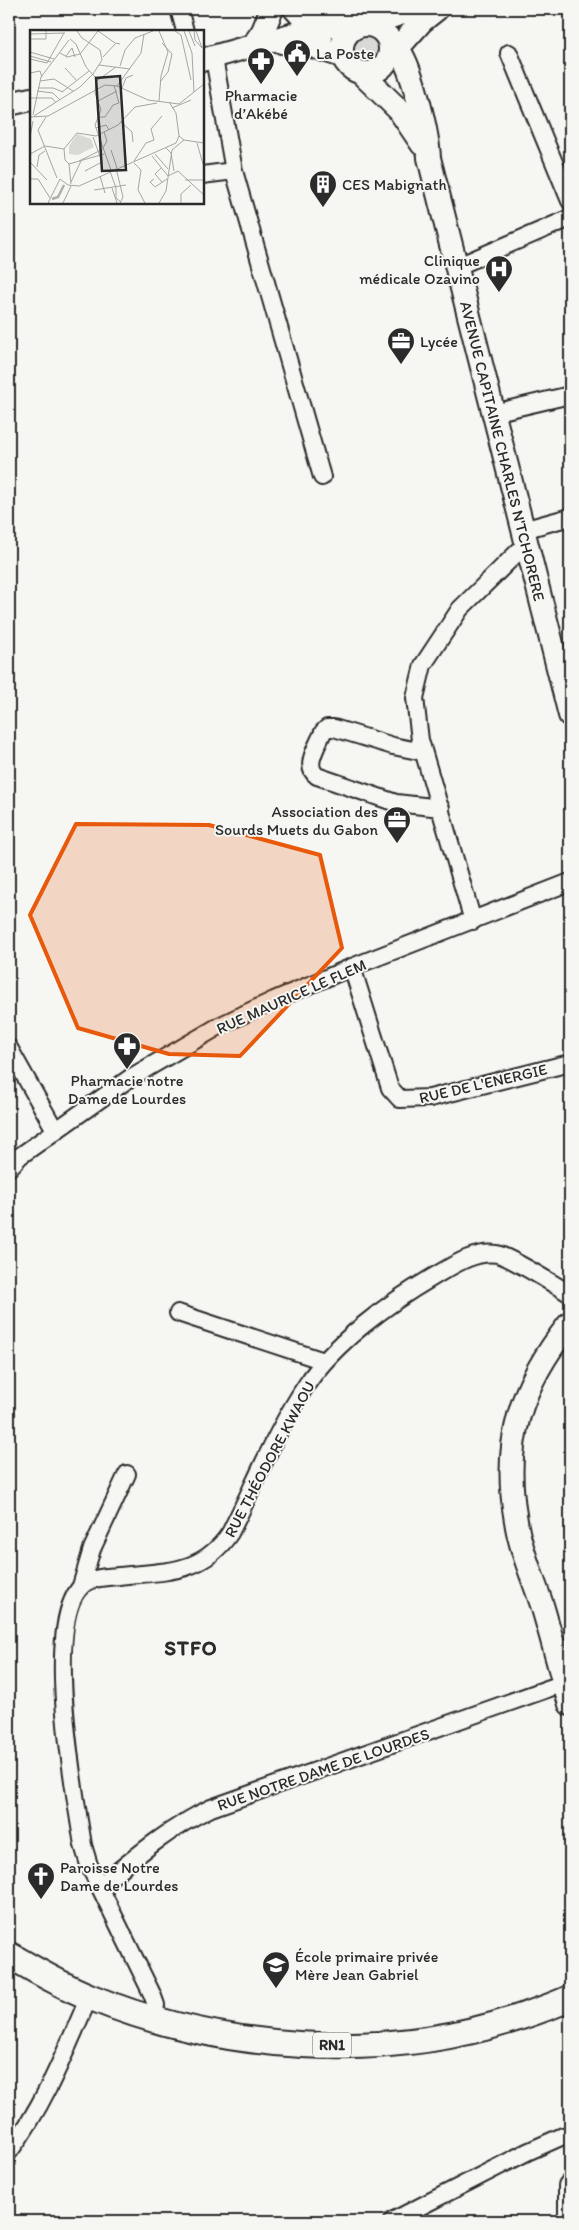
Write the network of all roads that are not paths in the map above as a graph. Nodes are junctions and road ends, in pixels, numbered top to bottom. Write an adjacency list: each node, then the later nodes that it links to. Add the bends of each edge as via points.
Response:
1 (179, 9): 8 (street)
2 (272, 9): 10 (main road)
3 (295, 9): 7 (main road)
4 (324, 9): 9 (main road)
5 (416, 9): 9 (main road)
6 (438, 9): 9 (main road)
7 (312, 29): 9 (main road); 10 (main road); 13 (main road)
8 (185, 30)
9 (388, 35): 13 (main road, via 376,71); 13 (main road, via 356,27 348,32 342,51); 14 (main road, via 429,142)
10 (261, 44): 12 (main road); 13 (main road, via 303,43)
11 (509, 53): 17 (street)
12 (208, 59): 15 (street)
13 (348, 62): 14 (main road, via 408,120)
14 (429, 158): 19 (main road, AVENUE CAPITAINE CHARLES N'TCHORERE)
15 (234, 171): 16 (street); 22 (street)
16 (204, 175)
17 (570, 201)
18 (570, 220): 19 (street)
19 (456, 267): 21 (main road, AVENUE CAPITAINE CHARLES N'TCHORERE)
20 (570, 395): 21 (street)
21 (493, 412): 24 (main road, AVENUE CAPITAINE CHARLES N'TCHORERE)
22 (322, 477)
23 (570, 517): 24 (street)
24 (525, 537): 25 (main road, AVENUE CAPITAINE CHARLES N'TCHORERE); 26 (street, via 460,609 423,665 415,698 415,716)
25 (570, 715)
26 (423, 752): 27 (street); 27 (street, via 327,728 309,765 316,776 376,798)
27 (441, 808): 29 (street)
28 (570, 882): 29 (street, RUE MAURICE LE FLEM)
29 (473, 921): 30 (street, RUE MAURICE LE FLEM)
30 (352, 967): 32 (street, RUE DE L'ENERGIE, via 390,1088 396,1097 405,1100 430,1098); 33 (street, RUE MAURICE LE FLEM, via 221,1026 130,1078)
31 (9, 1048): 33 (street)
32 (570, 1062)
33 (55, 1130): 34 (street, RUE MAURICE LE FLEM)
34 (9, 1168)
35 (570, 1294): 38 (street, RUE THÉODORE KWAOU, via 498,1254 477,1256 414,1288)
36 (178, 1313): 38 (street)
37 (570, 1323): 41 (main road, via 546,1356 521,1405 511,1481 516,1523)
38 (324, 1361): 40 (street, RUE THÉODORE KWAOU, via 294,1404 230,1533 216,1551 196,1565 99,1578)
39 (127, 1474): 40 (street, via 92,1549)
40 (81, 1586): 42 (street, via 70,1604 65,1630 63,1714 83,1845)
41 (567, 1693): 42 (street, RUE NOTRE DAME DE LOURDES, via 211,1808 160,1838)
42 (100, 1886): 48 (street, via 152,1994 156,2005)
43 (9, 1956): 45 (main road, RN1)
44 (570, 1988): 49 (main road, via 530,2006)
45 (89, 1997): 48 (main road, RN1); 51 (street, via 37,2108)
46 (570, 1998): 49 (main road, RN1)
47 (570, 2011): 49 (main road)
48 (154, 2019): 49 (main road, RN1, via 264,2041 332,2045 413,2042)
49 (509, 2020)
50 (570, 2135): 54 (street, via 527,2152)
51 (9, 2152)
52 (570, 2186): 53 (main road)
53 (570, 2220)
54 (392, 2221)

